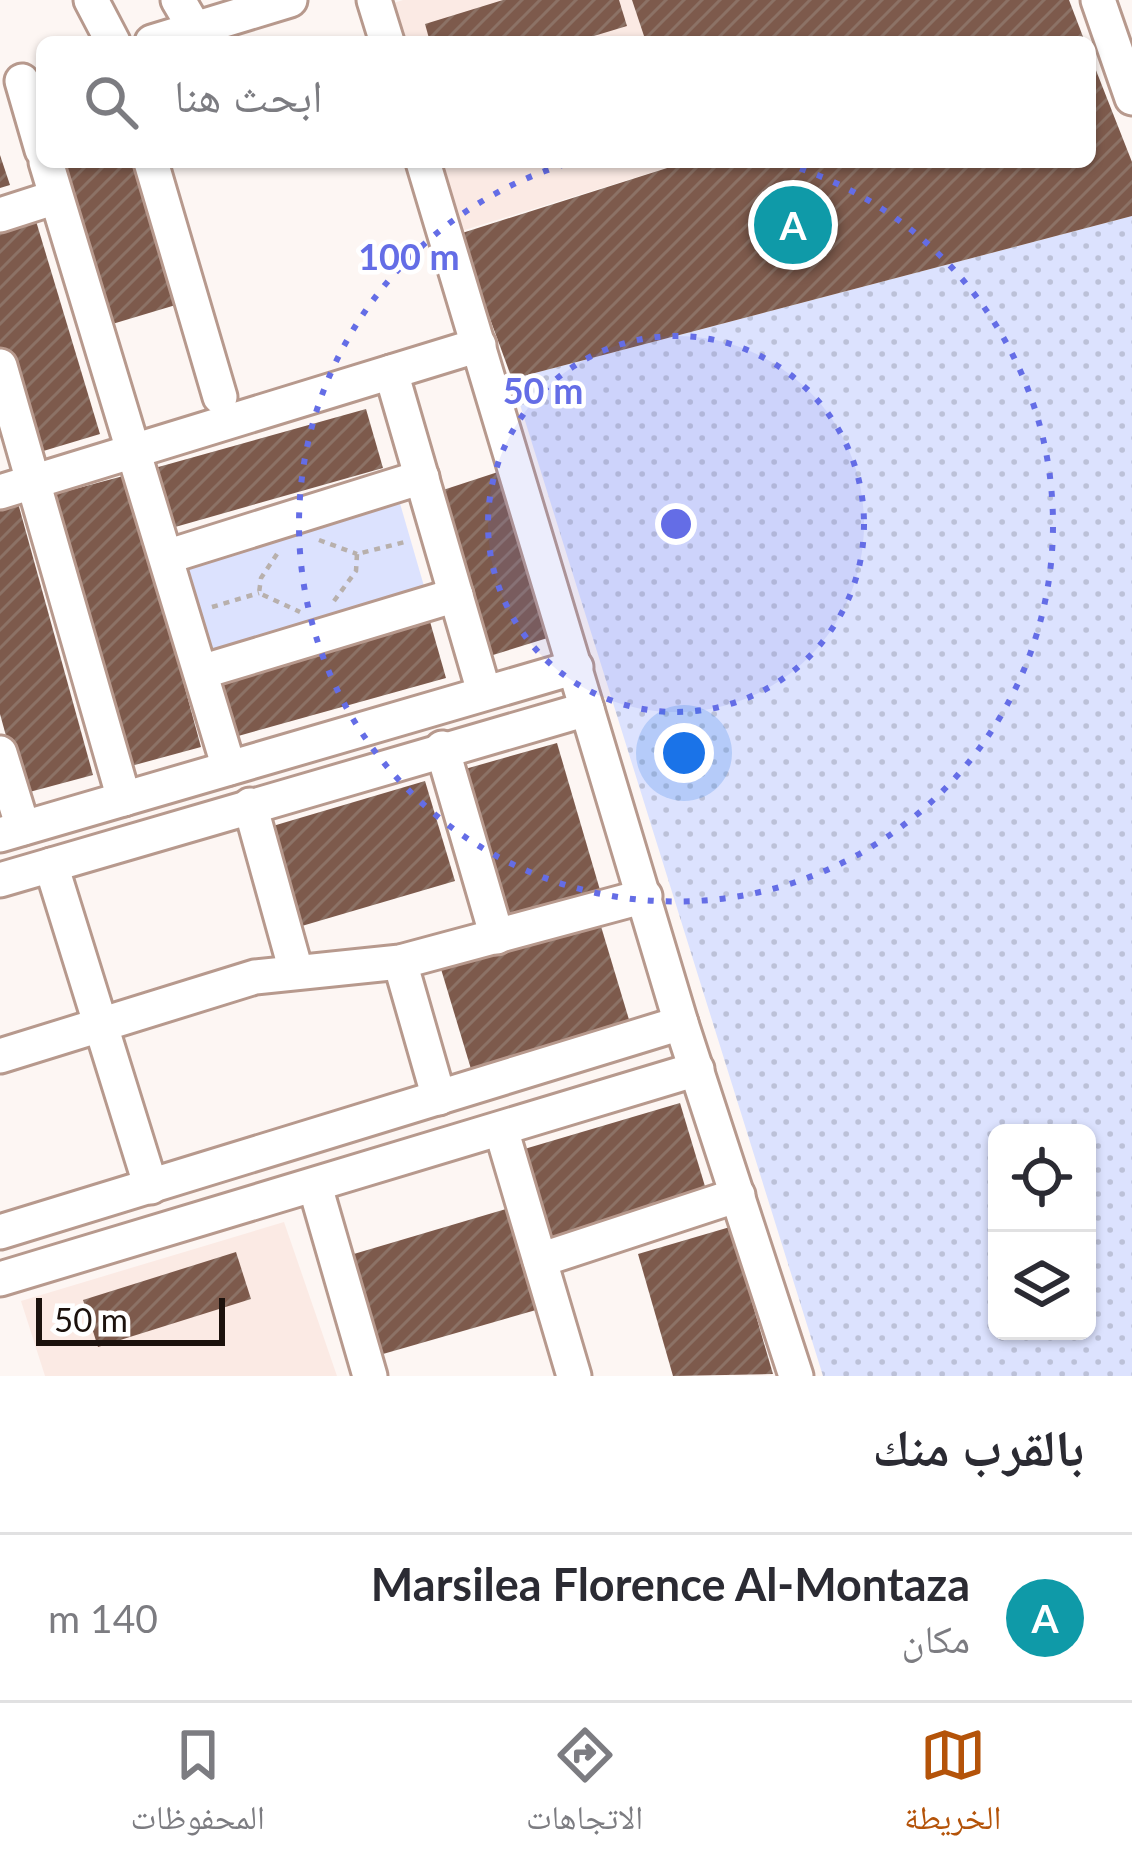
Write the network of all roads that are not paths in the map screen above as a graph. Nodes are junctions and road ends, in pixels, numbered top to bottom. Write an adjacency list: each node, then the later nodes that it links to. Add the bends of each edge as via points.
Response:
1 (91, 0): 6 (street)
2 (374, 0): 8 (street)
3 (1098, 0): 10 (street)
4 (283, 1): 5 (street)
5 (186, 14): 7 (street)
6 (110, 36)
7 (159, 36)
8 (385, 36)
9 (21, 82): 11 (street)
10 (1132, 98)
11 (36, 131)
12 (48, 168): 15 (street)
13 (153, 168): 20 (street)
14 (425, 168): 17 (street)
15 (56, 197): 16 (street); 21 (street)
16 (0, 215)
17 (479, 345): 18 (street); 27 (street)
18 (391, 372): 21 (street); 22 (street)
19 (1, 376): 23 (street)
20 (220, 398)
21 (133, 451): 23 (street); 25 (street)
22 (422, 477): 25 (street); 26 (street)
23 (33, 482): 24 (street); 34 (street)
24 (0, 492)
25 (166, 557): 28 (street)
26 (456, 595): 28 (street); 29 (street)
27 (576, 667): 29 (street); 30 (street)
28 (201, 671): 33 (street)
29 (484, 692): 33 (street)
30 (587, 709): 31 (street); 39 (street)
31 (442, 748): 35 (street); 40 (street)
32 (0, 753): 36 (street)
33 (229, 768): 34 (street)
34 (124, 799): 36 (street)
35 (250, 805): 37 (street); 42 (street)
36 (12, 832)
37 (51, 865): 38 (street); 44 (street)
38 (0, 880)
39 (645, 896): 40 (street); 43 (street)
40 (496, 937): 41 (street)
41 (400, 962): 42 (street); 47 (street)
42 (296, 971): 44 (street, via 255,976)
43 (681, 1023): 46 (street); 47 (street)
44 (100, 1025): 45 (street); 50 (street)
45 (0, 1056)
46 (697, 1070): 48 (street); 51 (street)
47 (439, 1098): 50 (street)
48 (501, 1129): 49 (street); 53 (street)
49 (314, 1186): 54 (street); 55 (street)
50 (151, 1187): 52 (street)
51 (738, 1195): 53 (street); 57 (street)
52 (0, 1232)
53 (540, 1260): 56 (street)
54 (0, 1279)
55 (370, 1376)
56 (574, 1376)
57 (796, 1376)

